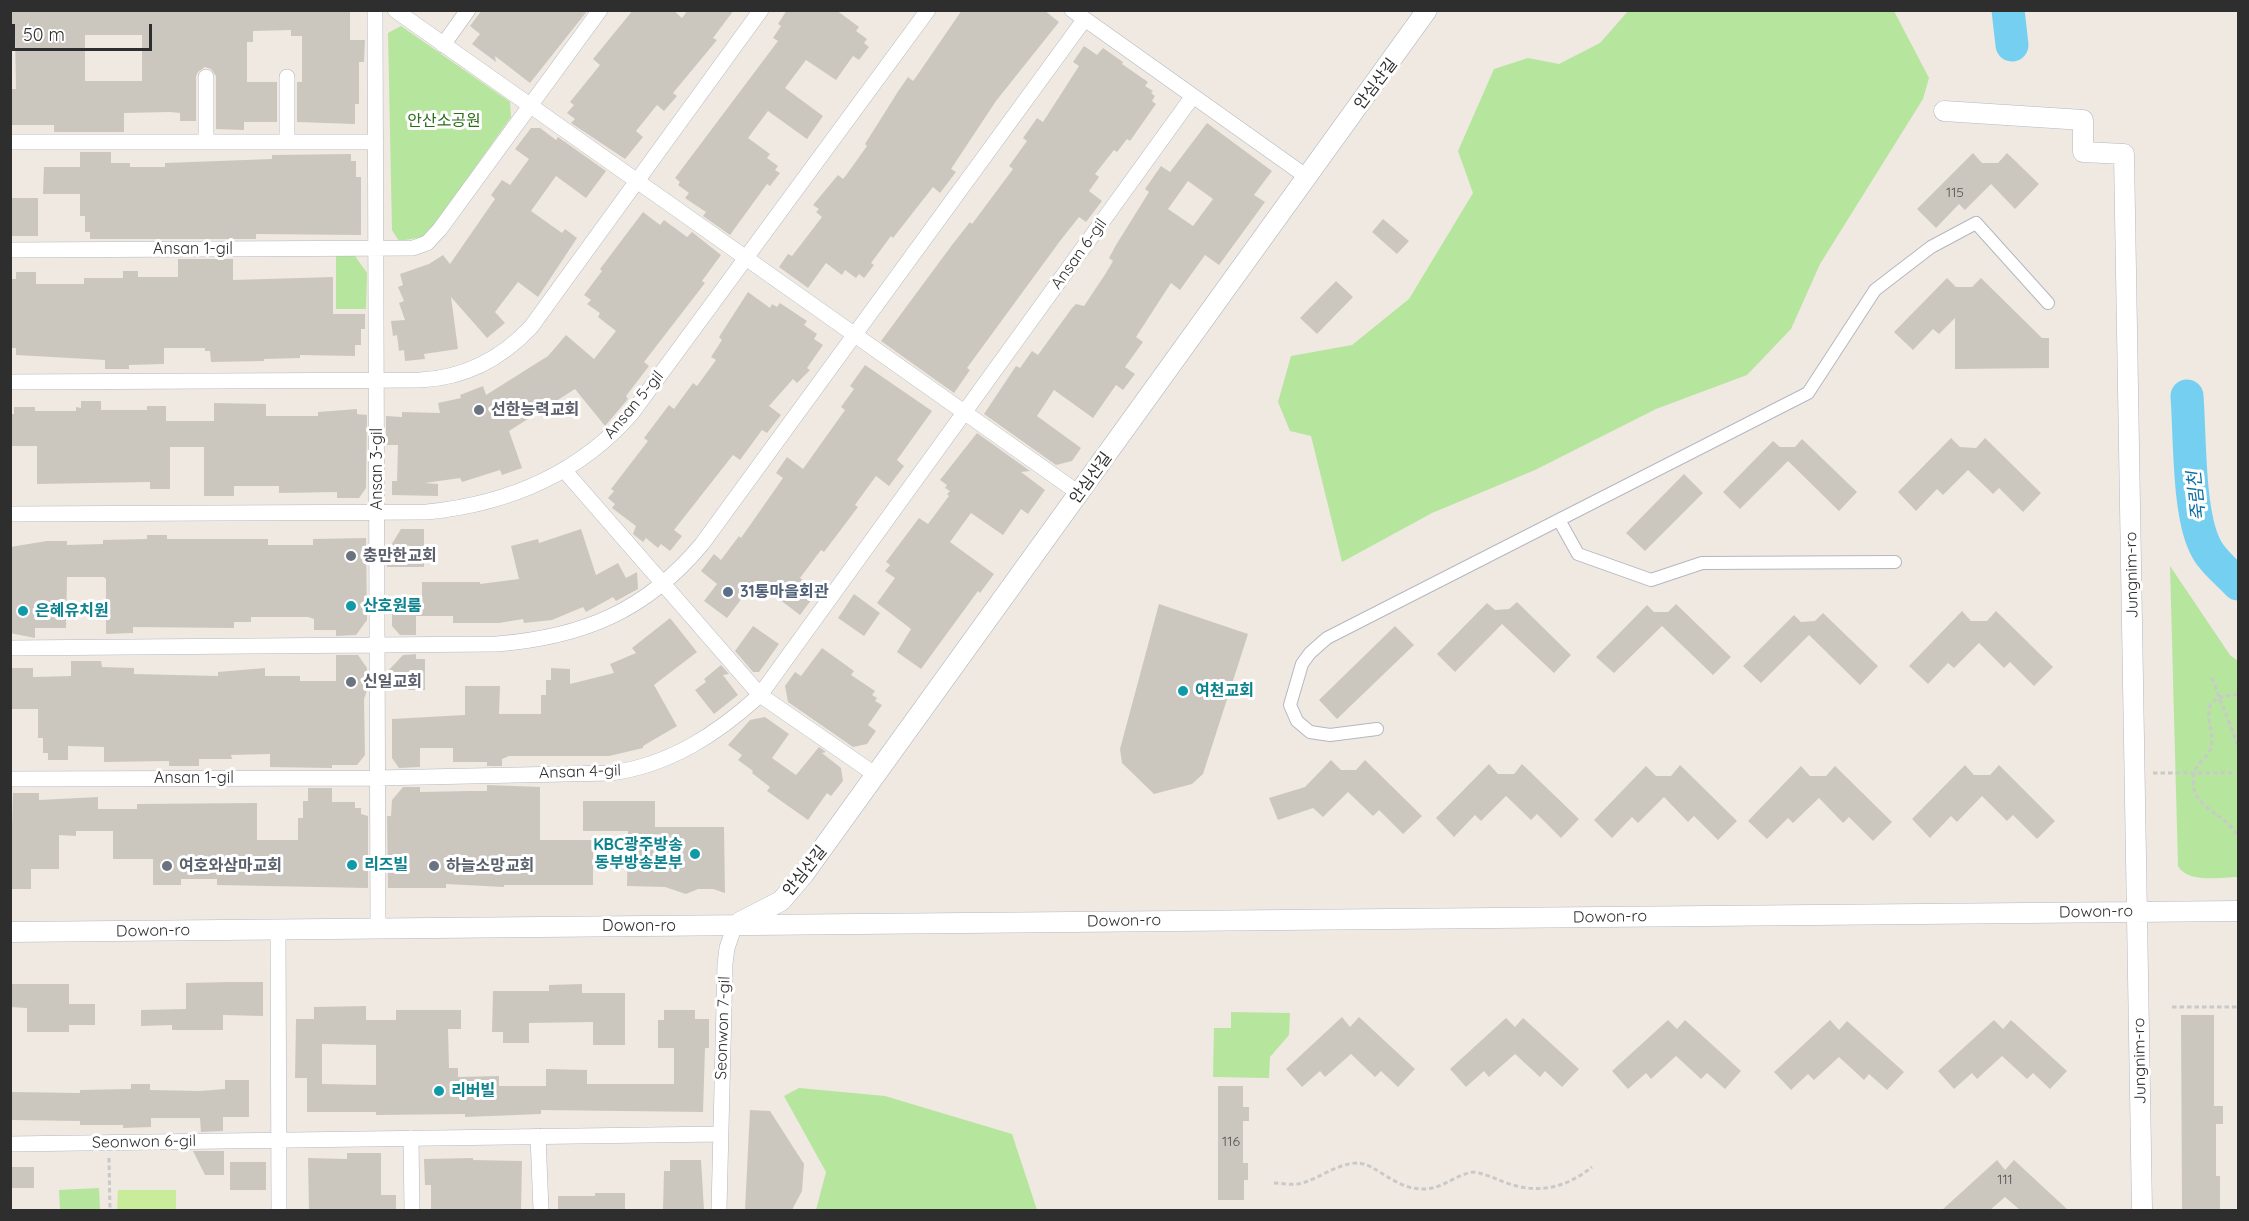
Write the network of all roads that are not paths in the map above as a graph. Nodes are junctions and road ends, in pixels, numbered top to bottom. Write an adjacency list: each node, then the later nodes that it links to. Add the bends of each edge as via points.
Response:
1 (375, 10): 19 (street, Ansan 3-gil)
2 (395, 10): 10 (street)
3 (468, 10): 10 (street)
4 (600, 10): 14 (street)
5 (761, 10): 21 (street)
6 (928, 10): 24 (street)
7 (1072, 10): 9 (street)
8 (1427, 10): 20 (street, 안심산길)
9 (1084, 20): 13 (street); 26 (street)
10 (443, 45): 14 (street)
11 (206, 77): 17 (street)
12 (287, 77): 18 (street)
13 (1193, 96): 20 (street); 29 (street, Ansan 6-gil)
14 (530, 106): 21 (street); 22 (street, via 430,241 417,248)
15 (1944, 111): 45 (street, Jungnim-ro, via 2083,120 2083,152 2124,154)
16 (10, 142): 17 (street)
17 (206, 142): 18 (street)
18 (287, 142): 19 (street)
19 (376, 142): 22 (street, Ansan 3-gil)
20 (1307, 177): 31 (street, 안심산길)
21 (636, 181): 24 (street); 27 (street, via 531,327 510,348 480,366 452,376)
22 (376, 249): 23 (street, Ansan 1-gil); 27 (street, Ansan 3-gil)
23 (10, 250)
24 (746, 258): 26 (street); 30 (street, Ansan 5-gil, via 627,418 593,451)
25 (2048, 303): 34 (street, via 1976,222 1931,247 1875,290 1808,393)
26 (855, 335): 29 (street); 36 (street, via 702,544)
27 (376, 381): 28 (street); 32 (street, Ansan 3-gil)
28 (10, 382)
29 (964, 412): 31 (street); 39 (street)
30 (564, 471): 32 (street, Ansan 5-gil, via 490,502 427,512); 36 (street)
31 (1080, 494): 41 (street, 안심산길)
32 (377, 512): 33 (street); 37 (street, Ansan 3-gil)
33 (10, 514)
34 (1559, 520): 35 (street, via 1578,554 1652,580 1702,563); 40 (street, via 1327,638 1310,653 1302,664 1290,705 1297,721 1310,732 1330,735)
35 (1895, 562)
36 (663, 585): 37 (street, via 606,620 555,636 497,644); 39 (street)
37 (377, 644): 38 (street); 42 (street, Ansan 3-gil)
38 (10, 648)
39 (760, 694): 41 (street); 42 (street, Ansan 4-gil, via 730,722 704,739 636,769)
40 (1377, 729)
41 (876, 775): 46 (street, 안심산길, via 790,892)
42 (377, 778): 43 (street, Ansan 1-gil); 47 (street, Ansan 3-gil)
43 (10, 779)
44 (2238, 911): 45 (street, Dowon-ro)
45 (2138, 912): 46 (street, Dowon-ro); 59 (street, Jungnim-ro)
46 (735, 925): 47 (street, Dowon-ro); 50 (street, Seonwon 7-gil, via 725,964)
47 (378, 928): 48 (street, Dowon-ro)
48 (278, 929): 49 (street, Dowon-ro); 53 (street)
49 (10, 932)
50 (720, 1134): 51 (street); 58 (street, Seonwon 7-gil)
51 (538, 1136): 52 (street); 57 (street)
52 (411, 1138): 53 (street); 56 (street)
53 (278, 1140): 54 (street, Seonwon 6-gil); 55 (street)
54 (10, 1144)
55 (279, 1210)
56 (412, 1210)
57 (541, 1210)
58 (718, 1210)
59 (2142, 1210)

